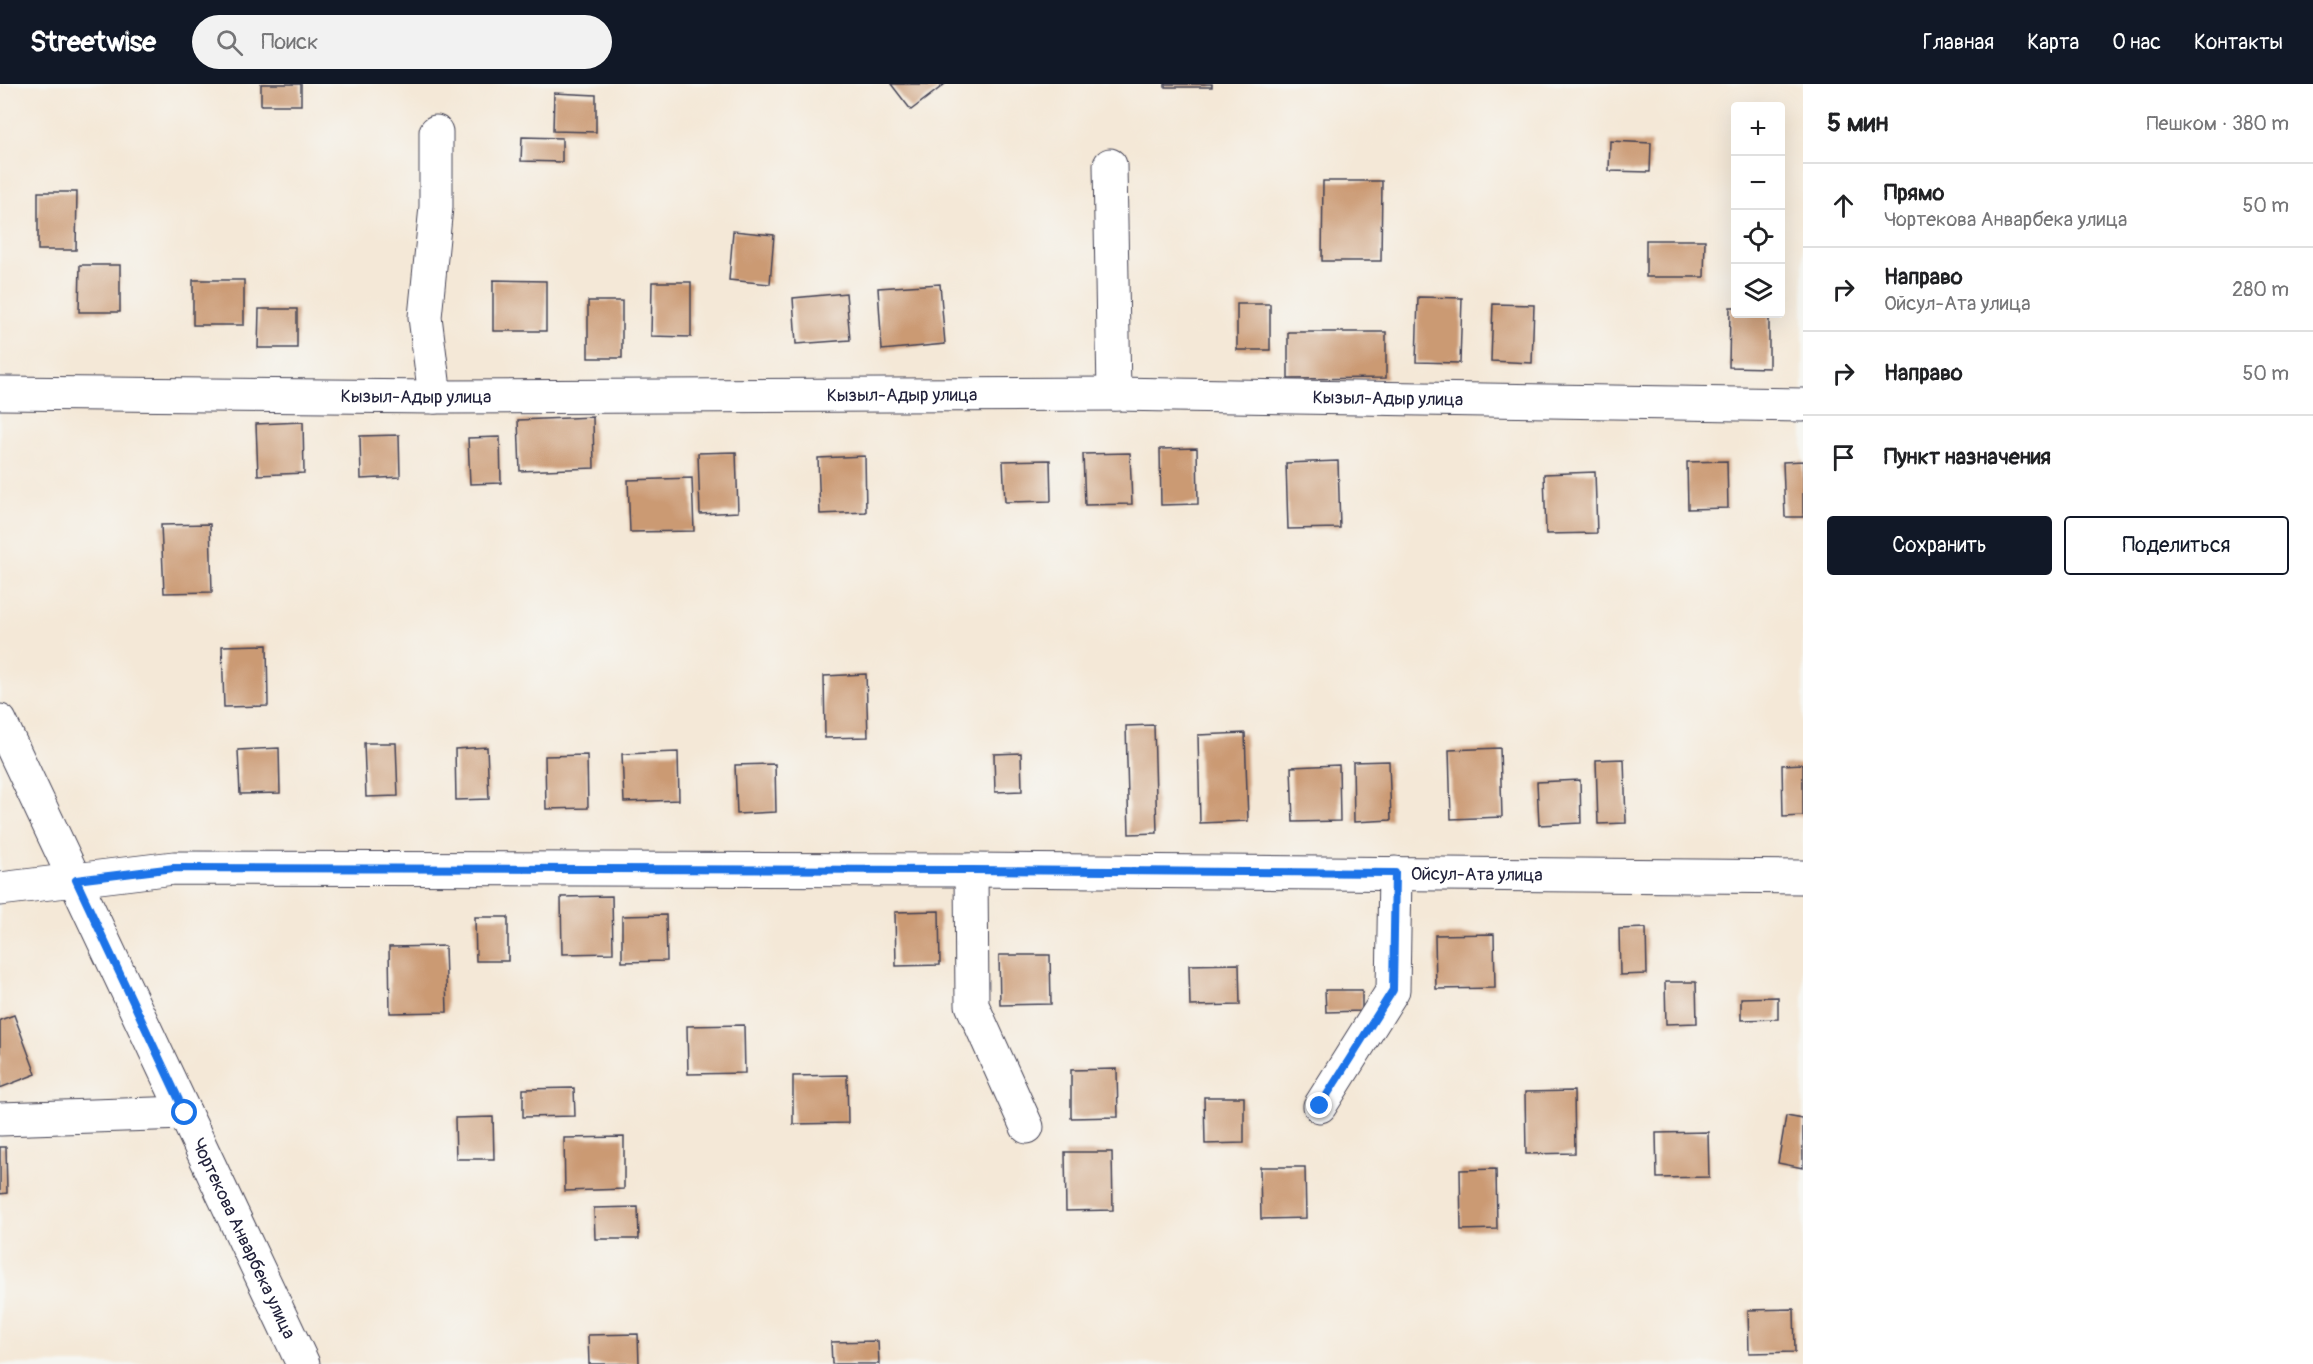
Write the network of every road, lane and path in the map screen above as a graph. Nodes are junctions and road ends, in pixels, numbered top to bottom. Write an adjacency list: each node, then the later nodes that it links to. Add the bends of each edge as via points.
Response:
1 (436, 132): 5 (street, via 436,207 425,317)
2 (1110, 165): 4 (street)
3 (0, 393): 5 (street, Кызыл-Адыр улица)
4 (1114, 394): 5 (street, Кызыл-Адыр улица); 6 (street, Кызыл-Адыр улица)
5 (435, 397)
6 (1803, 405)
7 (0, 721): 11 (street, Чортекова Анварбека улица)
8 (971, 870): 9 (street, Ойсул-Ата улица); 11 (street, Ойсул-Ата улица, via 174,868); 16 (street, via 972,1005)
9 (1395, 873): 10 (street, Ойсул-Ата улица); 13 (street, via 1393,990)
10 (1803, 877)
11 (76, 880): 12 (street, Ойсул-Ата улица); 14 (street, Чортекова Анварбека улица)
12 (0, 889)
13 (1320, 1106)
14 (185, 1113): 15 (street); 17 (street, Чортекова Анварбека улица)
15 (0, 1119)
16 (1027, 1127)
17 (303, 1364)

